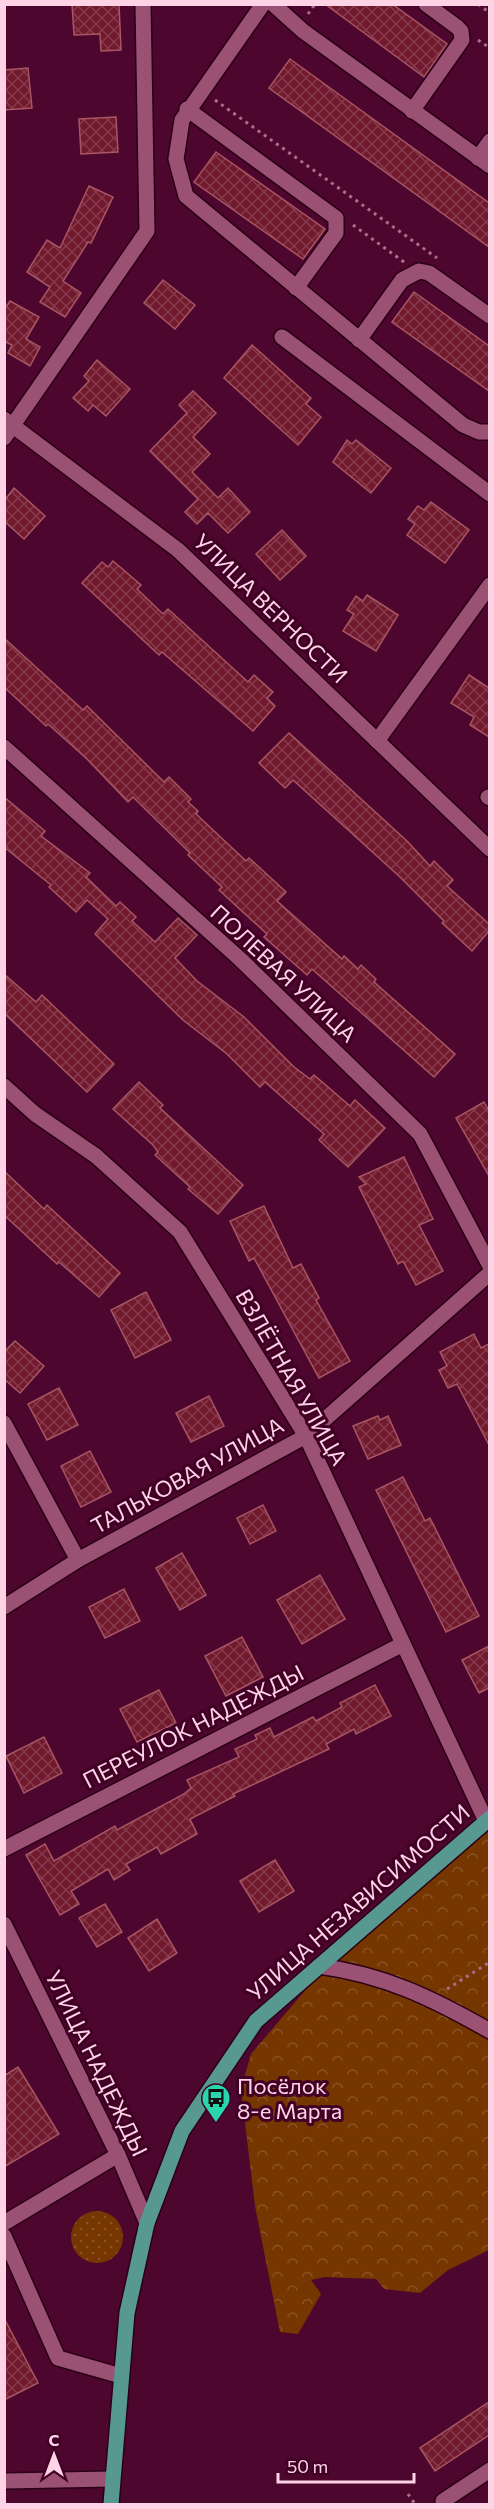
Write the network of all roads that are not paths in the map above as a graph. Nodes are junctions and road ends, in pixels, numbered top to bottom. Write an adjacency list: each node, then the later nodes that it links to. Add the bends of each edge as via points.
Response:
1 (143, 4): 13 (street, via 147,231)
2 (263, 4): 5 (street)
3 (273, 4): 6 (street, via 303,31)
4 (426, 4): 6 (street, via 461,31 462,40)
5 (187, 109): 9 (street, via 178,135 176,159 186,196); 9 (street, via 331,213 337,223 336,233)
6 (412, 111): 8 (street)
7 (489, 141): 8 (street)
8 (484, 162)
9 (296, 288): 12 (street)
10 (489, 316): 12 (street, via 429,273 413,272 402,280)
11 (282, 337): 15 (street)
12 (358, 340): 14 (street, via 463,425)
13 (7, 427): 17 (street, УЛИЦА ВЕРНОСТИ, via 178,550)
14 (489, 432)
15 (489, 494)
16 (489, 585): 17 (street)
17 (377, 741): 19 (street, УЛИЦА ВЕРНОСТИ)
18 (4, 747): 21 (street, ПОЛЕВАЯ УЛИЦА, via 240,959 420,1134)
19 (489, 849)
20 (4, 1086): 24 (street, ВЗЛЁТНАЯ УЛИЦА, via 35,1114 96,1156 180,1232)
21 (489, 1266)
22 (489, 1273): 24 (street, ТАЛЬКОВАЯ УЛИЦА)
23 (4, 1423): 25 (street)
24 (306, 1436): 25 (street, ТАЛЬКОВАЯ УЛИЦА); 27 (street, ВЗЛЁТНАЯ УЛИЦА)
25 (78, 1560): 26 (street, ТАЛЬКОВАЯ УЛИЦА)
26 (4, 1607)
27 (403, 1644): 28 (street, ВЗЛЁТНАЯ УЛИЦА); 29 (street, ПЕРЕУЛОК НАДЕЖДЫ)
28 (488, 1820): 31 (main road, УЛИЦА НЕЗАВИСИМОСТИ)
29 (4, 1849)
30 (4, 1924): 33 (street, УЛИЦА НАДЕЖДЫ)
31 (319, 1966): 32 (street, via 373,1976 434,2000); 35 (main road, УЛИЦА НЕЗАВИСИМОСТИ, via 256,2020 182,2131)
32 (489, 2031)
33 (118, 2155): 34 (street); 35 (street, УЛИЦА НАДЕЖДЫ)
34 (4, 2223)
35 (147, 2223): 37 (main road, УЛИЦА НЕЗАВИСИМОСТИ, via 127,2313)
36 (4, 2236): 37 (street, via 58,2358)
37 (121, 2376): 39 (main road, УЛИЦА НЕЗАВИСИМОСТИ)
38 (489, 2470): 41 (street)
39 (112, 2479): 40 (street); 42 (main road, УЛИЦА НЕЗАВИСИМОСТИ)
40 (4, 2481)
41 (442, 2501)
42 (111, 2505)

